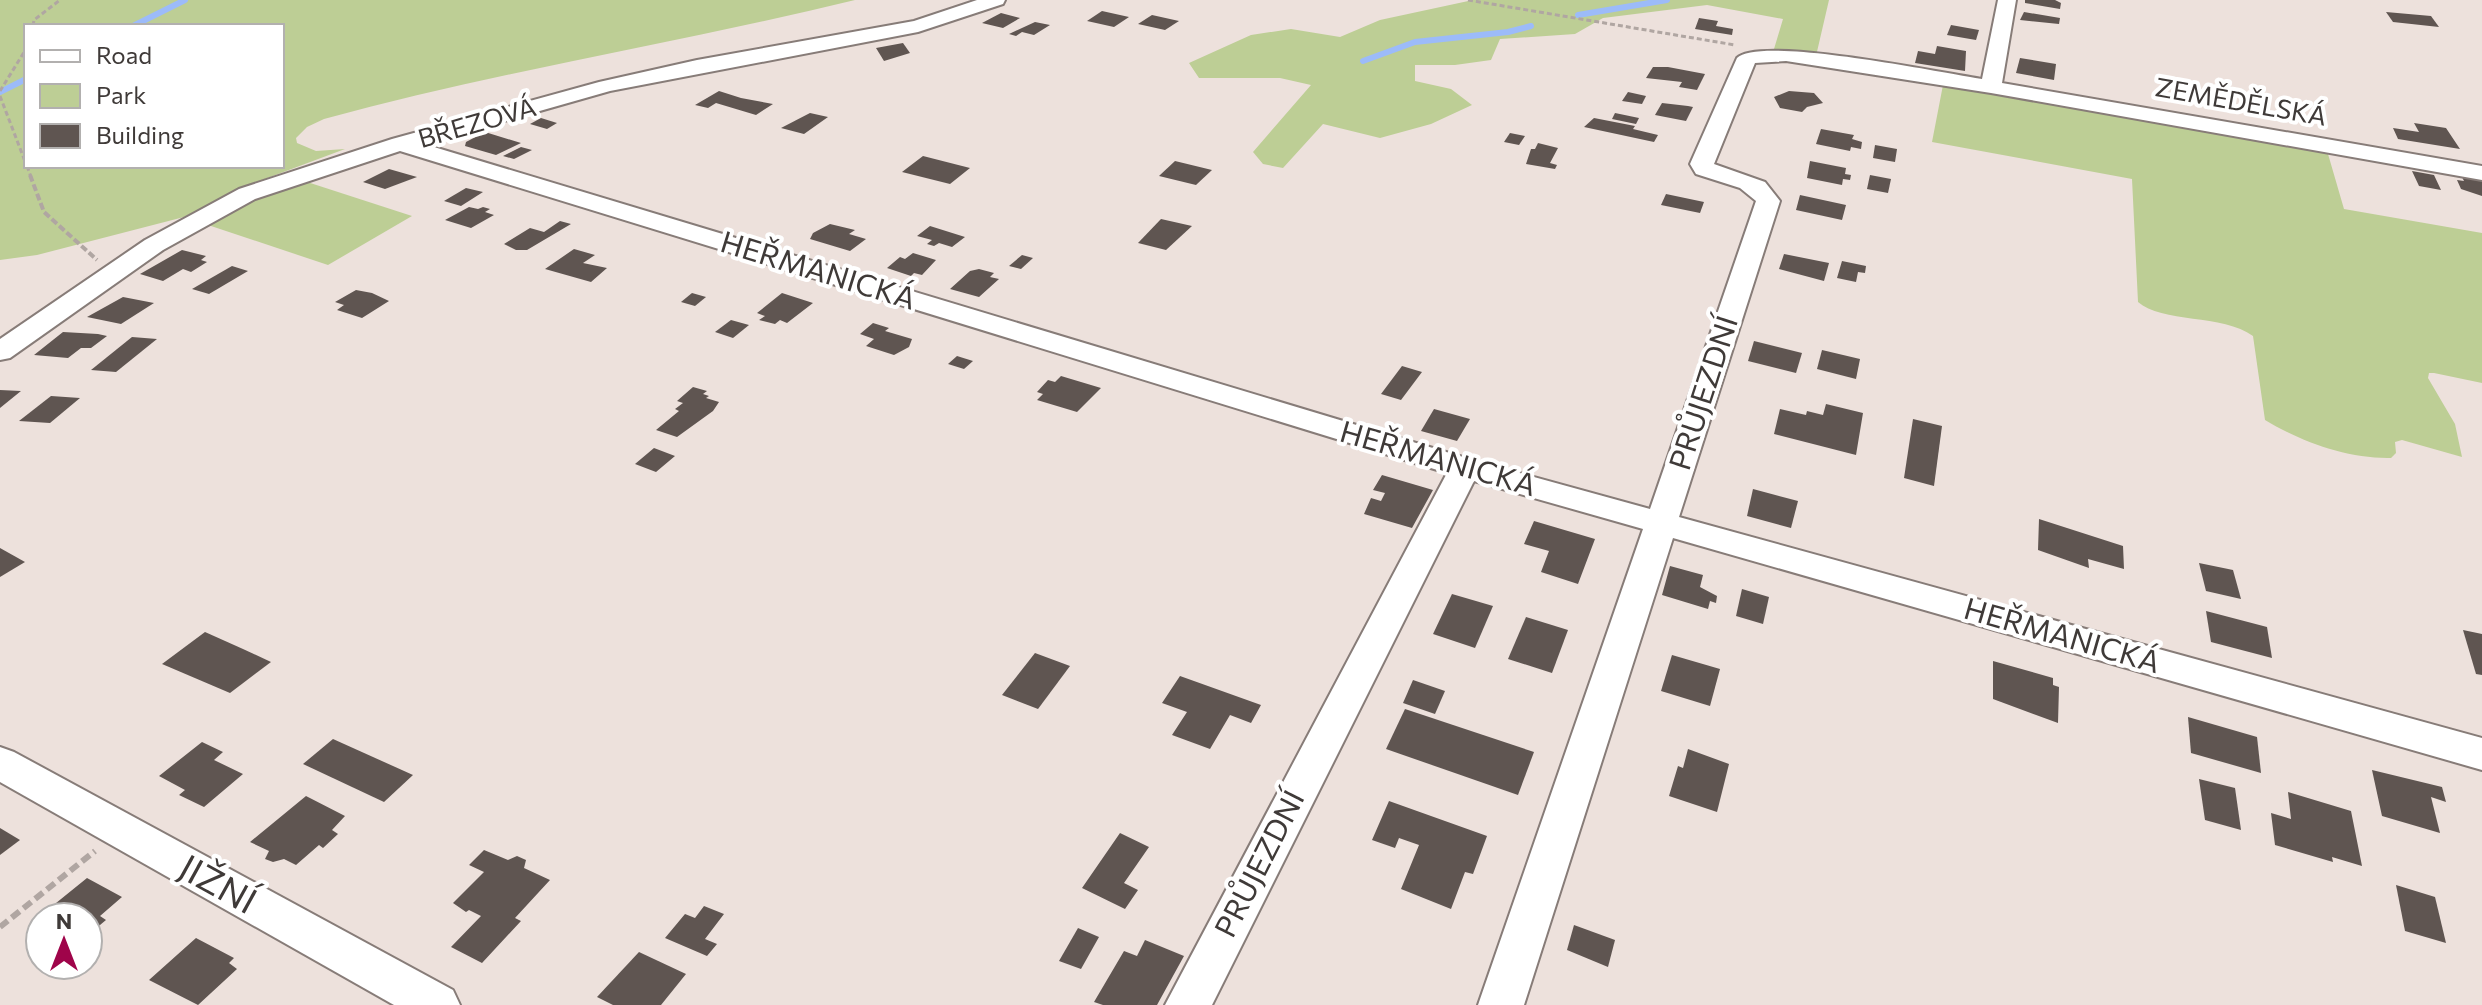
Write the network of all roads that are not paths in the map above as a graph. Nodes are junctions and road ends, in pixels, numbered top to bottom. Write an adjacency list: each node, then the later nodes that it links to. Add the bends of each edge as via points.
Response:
1 (996, 0): 4 (street, BŘEZOVÁ, via 918,26 606,86)
2 (2007, 0): 3 (street)
3 (1991, 87): 5 (street, ZEMĚDĚLSKÁ); 8 (street, PRŮJEZDNÍ, via 1765,54 1744,62 1702,164 1713,174 1757,187 1768,201)
4 (400, 144): 6 (street, BŘEZOVÁ, via 247,194 154,245); 7 (street, HEŘMANICKÁ)
5 (2482, 173)
6 (0, 352)
7 (1465, 468): 8 (street, HEŘMANICKÁ); 12 (street, PRŮJEZDNÍ)
8 (1661, 523): 9 (street, HEŘMANICKÁ); 13 (street, PRŮJEZDNÍ)
9 (2482, 754)
10 (0, 763): 11 (street, JIŽNÍ)
11 (437, 1005)
12 (1188, 1005)
13 (1501, 1005)

